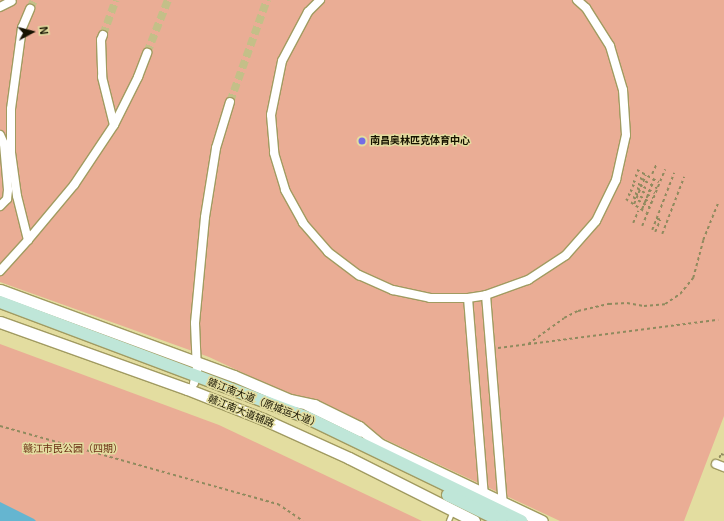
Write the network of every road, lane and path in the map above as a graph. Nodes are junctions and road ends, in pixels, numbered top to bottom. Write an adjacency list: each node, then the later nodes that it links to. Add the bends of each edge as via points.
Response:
1 (320, 0): 60 (street, via 308,12 282,61 271,115 274,153 285,190 303,223 328,252 359,274 393,290 430,298)
2 (577, 0): 59 (street, via 586,8 610,46 623,90 626,135 616,180 596,221 566,255 528,280)
3 (12, 1): 4 (street)
4 (0, 7)
5 (30, 9): 11 (street, via 22,28)
6 (103, 35): 9 (street, via 102,77)
7 (147, 53): 9 (street)
8 (230, 102): 67 (street, via 216,148 205,216 195,323)
9 (114, 125): 56 (street, via 74,185)
10 (0, 135): 11 (street)
11 (8, 152): 28 (street); 36 (street)
12 (656, 165): 16 (path)
13 (665, 169): 27 (path)
14 (637, 170): 18 (path, bridge)
15 (674, 173): 50 (path)
16 (652, 174)
17 (635, 175): 22 (path)
18 (646, 175): 20 (path, bridge); 22 (path)
19 (684, 177): 55 (path)
20 (654, 179): 23 (path, bridge); 25 (path)
21 (633, 180): 26 (path)
22 (644, 181): 25 (path); 26 (path)
23 (659, 182)
24 (632, 185): 30 (path)
25 (651, 185): 27 (path); 31 (path)
26 (642, 186): 30 (path); 31 (path)
27 (657, 188): 32 (path)
28 (8, 190): 36 (street); 45 (street, via 7,200)
29 (630, 190): 35 (path)
30 (640, 190): 34 (path); 35 (path)
31 (649, 190): 32 (path); 34 (path)
32 (655, 193): 37 (path)
33 (628, 194): 39 (path)
34 (647, 194): 37 (path); 40 (path)
35 (638, 195): 39 (path); 40 (path)
36 (17, 196): 56 (street)
37 (653, 198): 41 (path)
38 (626, 199): 43 (path)
39 (636, 199): 43 (path); 44 (path)
40 (646, 199): 41 (path); 44 (path)
41 (651, 203): 46 (path)
42 (718, 203): 65 (path, via 703,240 693,278 680,294 665,304 609,304 578,311)
43 (634, 204): 47 (path)
44 (644, 204): 46 (path); 47 (path)
45 (0, 206)
46 (649, 207): 49 (path)
47 (642, 209): 49 (path)
48 (638, 211): 51 (path)
49 (647, 213): 52 (path)
50 (656, 219): 53 (path); 54 (path, via 660,220)
51 (634, 223)
52 (642, 226)
53 (652, 230)
54 (655, 232)
55 (662, 234)
56 (28, 240): 57 (street)
57 (0, 270)
58 (0, 290): 67 (street)
59 (486, 295): 60 (street); 66 (street)
60 (468, 298): 70 (street)
61 (0, 302): 68 (main road, 赣江南大道（原城运大道）)
62 (0, 310): 68 (main road, 赣江南大道（原城运大道）)
63 (718, 320): 65 (path)
64 (0, 322): 71 (street, 赣江南大道辅路, via 263,419)
65 (528, 344): 66 (path)
66 (490, 349): 72 (street)
67 (197, 362): 68 (street); 70 (street, via 290,400 314,405 359,427 379,444)
68 (195, 379): 70 (main road, 赣江南大道（原城运大道）)
69 (0, 426): 73 (path, via 278,504)
70 (485, 503): 72 (main road, 赣江南大道（原城运大道）); 72 (street)
71 (453, 510): 74 (lane); 75 (street, 赣江南大道辅路)
72 (503, 514): 76 (main road, 赣江南大道（原城运大道）); 77 (street)
73 (303, 521)
74 (449, 521)
75 (474, 521)
76 (521, 521)
77 (542, 521)

